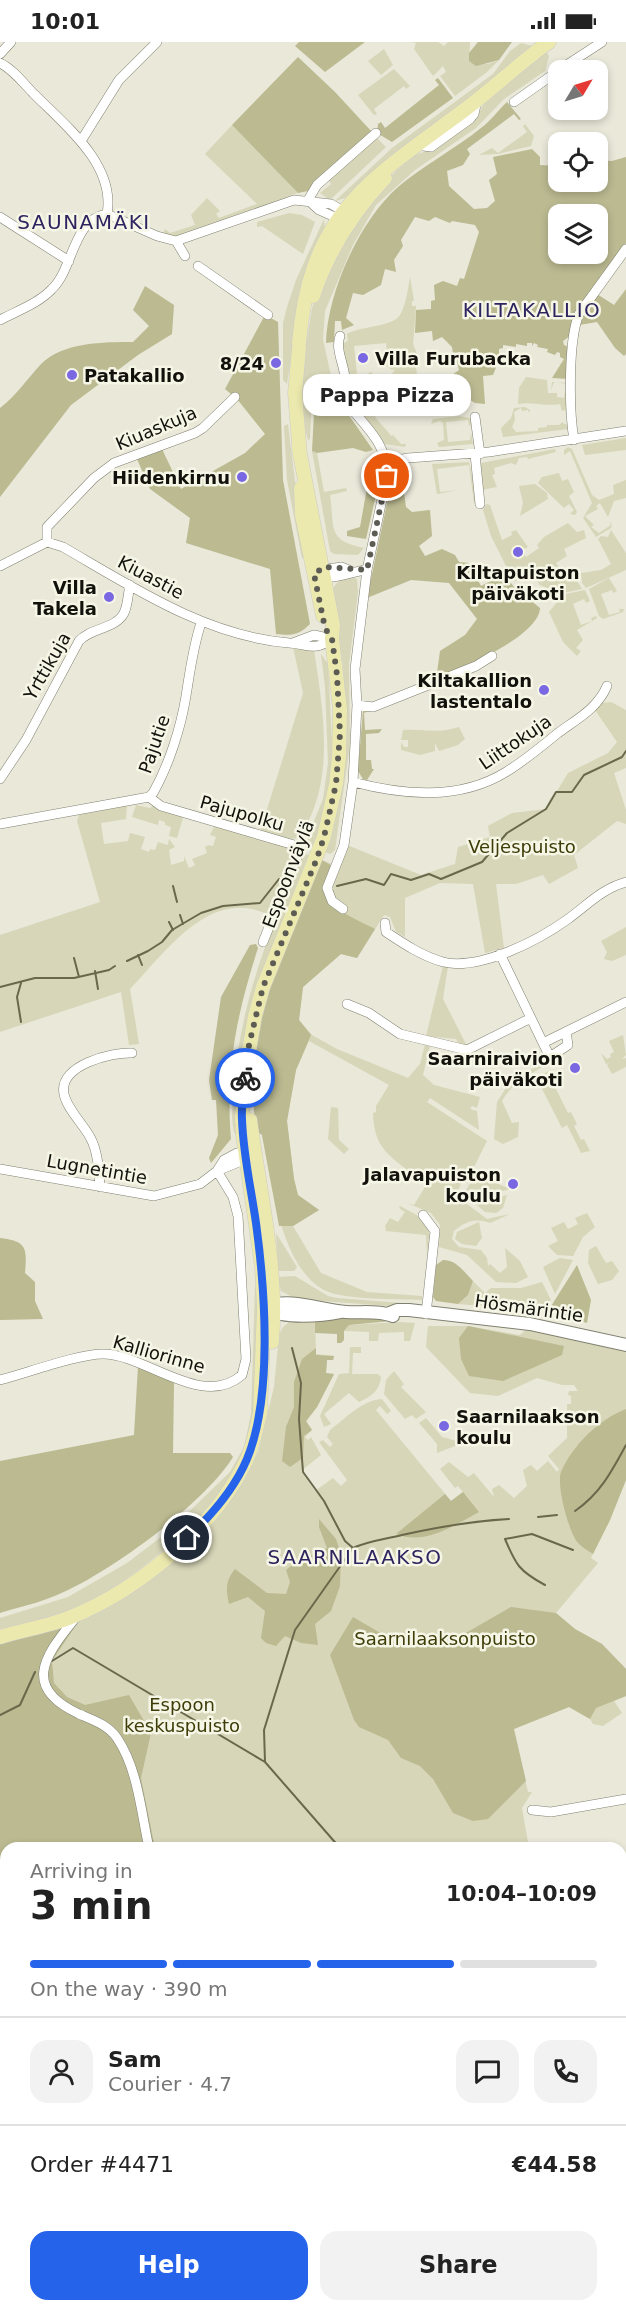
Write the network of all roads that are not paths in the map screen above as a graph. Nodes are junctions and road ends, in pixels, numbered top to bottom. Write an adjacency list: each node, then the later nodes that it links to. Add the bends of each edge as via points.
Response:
1 (11, 42): 5 (street)
2 (157, 42): 11 (street, via 119,80)
3 (602, 42): 6 (street)
4 (548, 43): 15 (main road, Espoonväylä, via 416,145)
5 (0, 54)
6 (575, 60)
7 (0, 63): 11 (street)
8 (548, 78): 9 (street)
9 (514, 102)
10 (376, 133): 12 (street, via 317,185)
11 (81, 141): 13 (street, via 102,179 109,201)
12 (309, 200): 15 (street, via 331,204); 16 (street, via 294,200)
13 (107, 214): 16 (street); 19 (street, via 91,219 85,226)
14 (0, 217): 19 (street)
15 (343, 218): 34 (main road, Espoonväylä, via 319,279 300,344 295,393 302,515)
16 (176, 241): 18 (street)
17 (626, 249): 27 (street, via 574,325)
18 (184, 256)
19 (69, 261): 22 (street, via 53,289)
20 (198, 266): 21 (street)
21 (268, 315)
22 (0, 320)
23 (340, 336): 29 (street, via 345,401 383,448)
24 (235, 397): 31 (street, Kiuaskuja, via 203,429 114,463 94,478 47,527)
25 (475, 417): 28 (street)
26 (626, 431): 27 (street)
27 (574, 440): 28 (street)
28 (477, 454): 29 (street); 30 (street)
29 (387, 462): 33 (street)
30 (480, 504)
31 (47, 542): 32 (street); 35 (street, Kiuastie)
32 (0, 566)
33 (367, 570): 34 (street, via 342,576); 40 (street, via 355,669)
34 (321, 573): 37 (main road, Espoonväylä, via 325,628)
35 (130, 585): 36 (street, Kiuastie); 41 (street, Yrttikuja, via 124,613 118,620 85,634 79,641 26,740)
36 (201, 623): 37 (street, Kiuastie, via 230,633 316,648); 43 (street, Pajutie, via 193,645 186,699 176,735 157,787)
37 (332, 639): 56 (main road, Espoonväylä, via 340,734 336,784 324,837 263,987 249,1045 245,1083)
38 (492, 656): 40 (street, via 373,707)
39 (607, 686): 42 (street, Liittokuja, via 592,708 518,764 487,782 450,792 423,794)
40 (357, 705): 42 (street)
41 (0, 778)
42 (353, 782): 46 (street, via 344,845 327,891)
43 (149, 797): 44 (street, Pajutie); 48 (street, Pajupolku, via 170,809 301,847)
44 (0, 824)
45 (626, 882): 49 (street, via 607,889 556,927)
46 (343, 909)
47 (386, 923): 49 (street, via 386,932 418,952 444,962 473,963)
48 (263, 942)
49 (500, 954): 52 (street)
50 (626, 1002): 53 (street)
51 (348, 1004): 52 (street, via 369,1012 400,1034 467,1050)
52 (531, 1018): 54 (street)
53 (566, 1032): 54 (street); 54 (street, via 568,1045 550,1057)
54 (543, 1043)
55 (132, 1053): 59 (street, via 99,1058 69,1075 64,1083 67,1100 92,1139)
56 (248, 1155): 58 (street, Lugnetintie, via 224,1160); 61 (main road, Espoonväylä, via 269,1233)
57 (0, 1169): 59 (street, Lugnetintie)
58 (217, 1171): 59 (street, Lugnetintie, via 201,1184 161,1195); 64 (street, Kalliorinne, via 238,1216 246,1359 242,1375 221,1386 196,1385 124,1358 101,1354)
59 (100, 1187)
60 (423, 1215): 62 (street, via 435,1231)
61 (271, 1308): 62 (street, Hösmärintie, via 325,1307 409,1317); 65 (main road, Espoonväylä, via 270,1365 260,1415 247,1460 217,1509 155,1566 100,1604)
62 (426, 1314): 63 (street, Hösmärintie, via 523,1323)
63 (626, 1345)
64 (0, 1380)
65 (73, 1617): 66 (main road, Espoonväylä); 69 (street, via 47,1656 42,1668 44,1680 55,1700 104,1725 116,1737 129,1760)
66 (0, 1636)
67 (626, 1799): 68 (street, via 551,1812)
68 (532, 1810)
69 (148, 1842)

